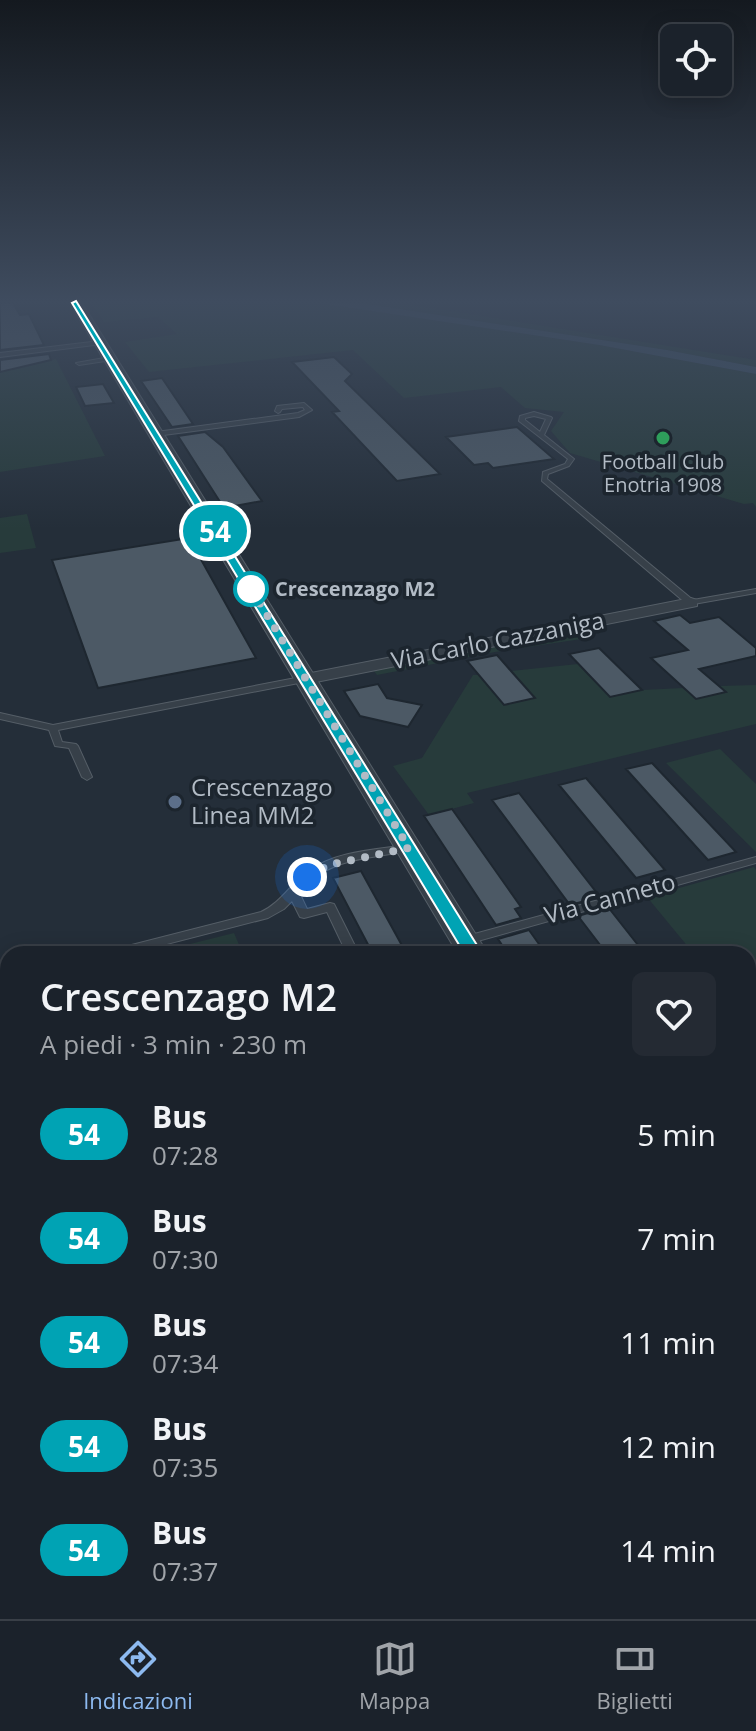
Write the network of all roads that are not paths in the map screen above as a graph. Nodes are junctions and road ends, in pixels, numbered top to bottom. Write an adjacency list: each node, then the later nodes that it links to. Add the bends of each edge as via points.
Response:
1 (122, 379): 3 (street)
2 (278, 411): 3 (lane, via 295,404 309,410)
3 (156, 434): 7 (street)
4 (542, 434): 4 (lane, via 526,423 545,424); 6 (lane, via 571,461 545,473 544,480)
5 (756, 591): 6 (lane, Via Carlo Cazzaniga)
6 (691, 603): 7 (street, Via Carlo Cazzaniga)
7 (306, 679): 9 (lane); 11 (street)
8 (0, 716): 9 (lane)
9 (53, 728): 10 (lane, via 58,744 73,746)
10 (87, 777)
11 (409, 848): 13 (lane, via 323,867); 16 (street)
12 (756, 860): 17 (lane, Via Canneto, via 564,911)
13 (294, 893): 14 (lane, via 264,915); 15 (lane, via 304,914 330,907)
14 (143, 946)
15 (349, 946)
16 (468, 946)
17 (472, 946)

